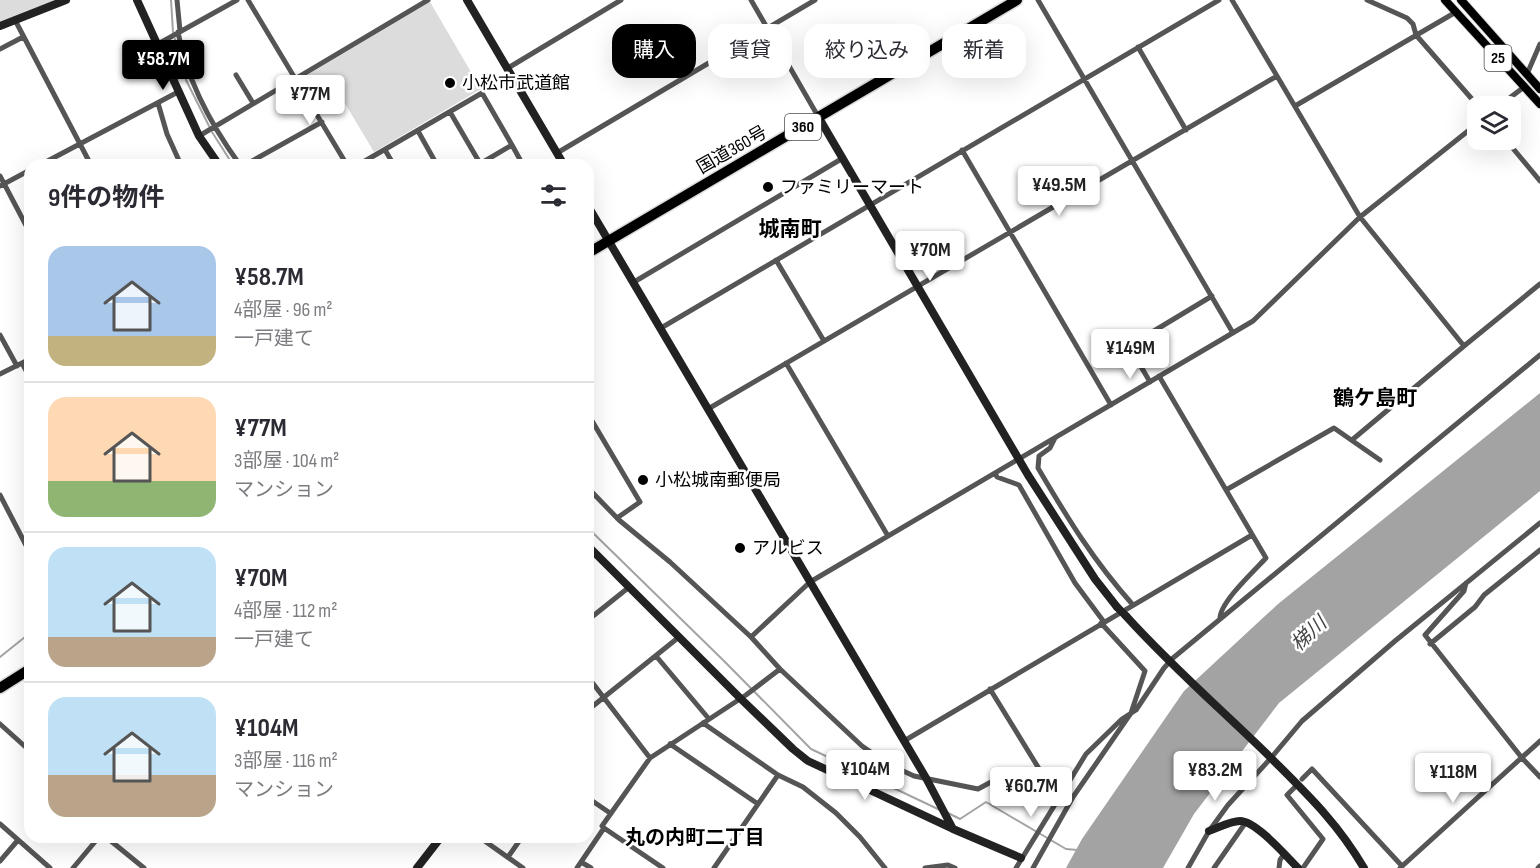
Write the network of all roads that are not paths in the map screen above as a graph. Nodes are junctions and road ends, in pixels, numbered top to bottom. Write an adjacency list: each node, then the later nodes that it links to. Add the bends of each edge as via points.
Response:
1 (66, 0): 19 (street)
2 (137, 0): 26 (street)
3 (177, 0): 23 (street)
4 (237, 0): 23 (street)
5 (248, 0): 38 (street)
6 (428, 0): 38 (street)
7 (468, 0): 31 (street)
8 (621, 0): 31 (street)
9 (751, 0): 20 (street)
10 (815, 0): 21 (street)
11 (1017, 0): 50 (highway, 国道360号 / 360)
12 (1038, 0): 39 (street)
13 (1220, 0): 28 (street)
14 (1232, 0): 36 (street)
15 (1366, 0): 24 (street, via 1407,18)
16 (1445, 0): 18 (main road, 25)
17 (1461, 0): 34 (main road, 25)
18 (1456, 12): 24 (street); 40 (main road, 25)
19 (15, 20): 22 (street); 25 (street)
20 (766, 24)
21 (775, 24)
22 (0, 26)
23 (179, 32): 26 (street); 33 (street)
24 (1416, 35): 43 (street); 48 (street)
25 (23, 37): 29 (street); 57 (street)
26 (158, 44): 37 (street)
27 (1540, 44): 34 (street)
28 (1138, 47): 39 (street); 54 (street)
29 (0, 49)
30 (708, 64): 62 (street)
31 (508, 68): 62 (street)
32 (792, 70): 50 (street)
33 (188, 73): 37 (street); 52 (street)
34 (1527, 74): 41 (main road, 25)
35 (236, 75): 46 (street)
36 (1277, 76): 48 (street); 54 (street)
37 (176, 78): 42 (street)
38 (294, 78): 46 (street); 51 (street)
39 (1084, 78): 60 (street); 78 (street)
40 (1524, 87): 44 (street); 47 (main road, 25)
41 (1540, 89)
42 (177, 92): 45 (street); 56 (street)
43 (1469, 96)
44 (1512, 96)
45 (158, 103): 57 (street); 66 (street)
46 (253, 103): 52 (street)
47 (1540, 104)
48 (1295, 106): 85 (street)
49 (450, 112): 53 (street); 58 (street, via 482,93); 74 (street)
50 (819, 118): 63 (street); 88 (highway, 国道360号 / 360)
51 (322, 122): 69 (street); 70 (street)
52 (214, 127): 56 (street); 68 (street)
53 (418, 130): 59 (street); 73 (street)
54 (1186, 130): 78 (street)
55 (1467, 132): 85 (street)
56 (199, 136): 67 (street)
57 (80, 144): 64 (street); 65 (street)
58 (512, 145): 75 (street); 76 (street)
59 (385, 150): 71 (street); 72 (street)
60 (962, 150): 83 (street); 87 (street)
61 (1514, 150): 81 (street)
62 (557, 153): 77 (street)
63 (843, 158): 83 (street); 91 (street)
64 (51, 159)
65 (88, 159)
66 (178, 159)
67 (215, 159)
68 (236, 159)
69 (256, 159)
70 (342, 159)
71 (369, 159)
72 (390, 159)
73 (434, 159)
74 (477, 159)
75 (490, 159)
76 (520, 159)
77 (560, 159)
78 (1132, 161): 87 (street); 94 (street)
79 (24, 173): 82 (street)
80 (0, 176): 82 (street)
81 (1540, 181)
82 (2, 185): 86 (street)
83 (870, 205): 90 (street); 93 (street)
84 (594, 216): 88 (street)
85 (1360, 218): 96 (street, via 1253,321); 99 (street)
86 (24, 223)
87 (1010, 232): 93 (street); 108 (street)
88 (610, 241): 89 (highway, 国道360号 / 360); 91 (street)
89 (594, 250)
90 (776, 261): 95 (street); 98 (street)
91 (634, 282): 95 (street)
92 (1540, 284): 99 (street)
93 (918, 286): 98 (street); 113 (street)
94 (1212, 296): 96 (street); 107 (street, via 1128,346)
95 (661, 328): 109 (street)
96 (1233, 333): 106 (street)
97 (0, 335): 103 (street)
98 (824, 341): 102 (street)
99 (1464, 345): 112 (street)
100 (1540, 355): 131 (street)
101 (24, 362): 103 (street)
102 (786, 363): 109 (street); 122 (street)
103 (19, 364): 104 (street); 105 (street)
104 (24, 370)
105 (0, 374)
106 (1159, 376): 107 (street); 116 (street)
107 (1150, 382): 108 (street)
108 (1111, 405): 111 (street)
109 (708, 409): 126 (street)
110 (594, 424): 119 (street, via 639,502)
111 (1055, 438): 113 (street); 129 (street, via 1039,456 1038,468 1076,532)
112 (1352, 440): 114 (street); 116 (street, via 1334,428)
113 (1020, 459): 115 (street); 137 (street, bridge, via 1095,579)
114 (1380, 460)
115 (995, 473): 122 (street); 132 (street, via 1019,485)
116 (1226, 490): 121 (street)
117 (594, 494): 119 (street)
118 (0, 495): 123 (street)
119 (617, 518): 134 (street)
120 (1540, 523): 127 (street)
121 (1252, 535): 129 (street); 131 (street, via 1266,558 1238,589 1220,613)
122 (888, 536): 126 (street)
123 (24, 541)
124 (1540, 550): 135 (street)
125 (594, 552): 128 (street)
126 (810, 582): 134 (street); 149 (street)
127 (1466, 583): 135 (street, via 1464,591 1425,635); 153 (street, via 1358,671)
128 (628, 588): 130 (street); 133 (street)
129 (1133, 605): 132 (street)
130 (594, 615)
131 (1220, 619): 137 (street)
132 (1103, 623): 142 (street); 146 (street, via 1145,670)
133 (680, 637): 136 (street); 143 (street)
134 (751, 637): 138 (street)
135 (1430, 644): 155 (street)
136 (656, 656): 144 (street); 147 (street)
137 (1170, 661): 146 (street); 153 (street)
138 (780, 669): 143 (street); 158 (street, via 862,746 888,764)
139 (24, 673): 141 (highway)
140 (594, 684): 144 (street)
141 (0, 688)
142 (990, 690): 149 (street); 162 (street)
143 (743, 696): 147 (street); 169 (street, via 808,761)
144 (604, 697): 145 (street); 154 (street)
145 (594, 705)
146 (1131, 713): 162 (street, via 1086,754); 198 (street, via 1073,797)
147 (706, 721): 151 (street); 156 (street)
148 (0, 724): 152 (street)
149 (904, 741): 158 (street)
150 (1540, 741): 155 (street)
151 (670, 744): 154 (street); 164 (street)
152 (24, 746)
153 (1268, 755): 170 (street); 204 (street, via 1337,826)
154 (651, 758): 165 (street)
155 (1522, 758): 157 (street); 184 (street)
156 (778, 775): 164 (street); 194 (street, via 803,787 836,813)
157 (1540, 777)
158 (926, 778): 160 (street, via 978,789 1006,774); 169 (street)
159 (1302, 779): 184 (street, via 1312,769)
160 (1029, 786)
161 (1294, 788): 203 (street, via 1287,795 1323,838)
162 (1057, 798): 181 (street)
163 (594, 802): 165 (street)
164 (759, 804): 193 (street)
165 (610, 813): 168 (street)
166 (1246, 822): 170 (street, via 1238,820); 179 (street); 200 (street)
167 (0, 824): 171 (street)
168 (604, 828): 177 (street); 192 (street)
169 (953, 829): 181 (street)
170 (1209, 831): 199 (street)
171 (18, 840): 182 (street); 185 (street)
172 (94, 843): 186 (street)
173 (113, 843): 187 (street)
174 (436, 843): 188 (street)
175 (488, 843): 180 (street)
176 (518, 843): 180 (street)
177 (594, 843)
178 (594, 843): 183 (street)
179 (1284, 854): 201 (street); 202 (street)
180 (508, 857): 189 (street)
181 (1021, 858): 197 (street)
182 (0, 861)
183 (581, 862): 190 (street); 191 (street)
184 (1401, 867)
185 (50, 868)
186 (73, 868)
187 (144, 868)
188 (417, 868)
189 (523, 868)
190 (577, 868)
191 (591, 868)
192 (663, 868)
193 (714, 868)
194 (885, 868)
195 (925, 868): 196 (street)
196 (955, 868)
197 (1016, 868)
198 (1034, 868)
199 (1188, 868)
200 (1214, 868)
201 (1279, 868)
202 (1298, 868)
203 (1303, 868)
204 (1364, 868)

